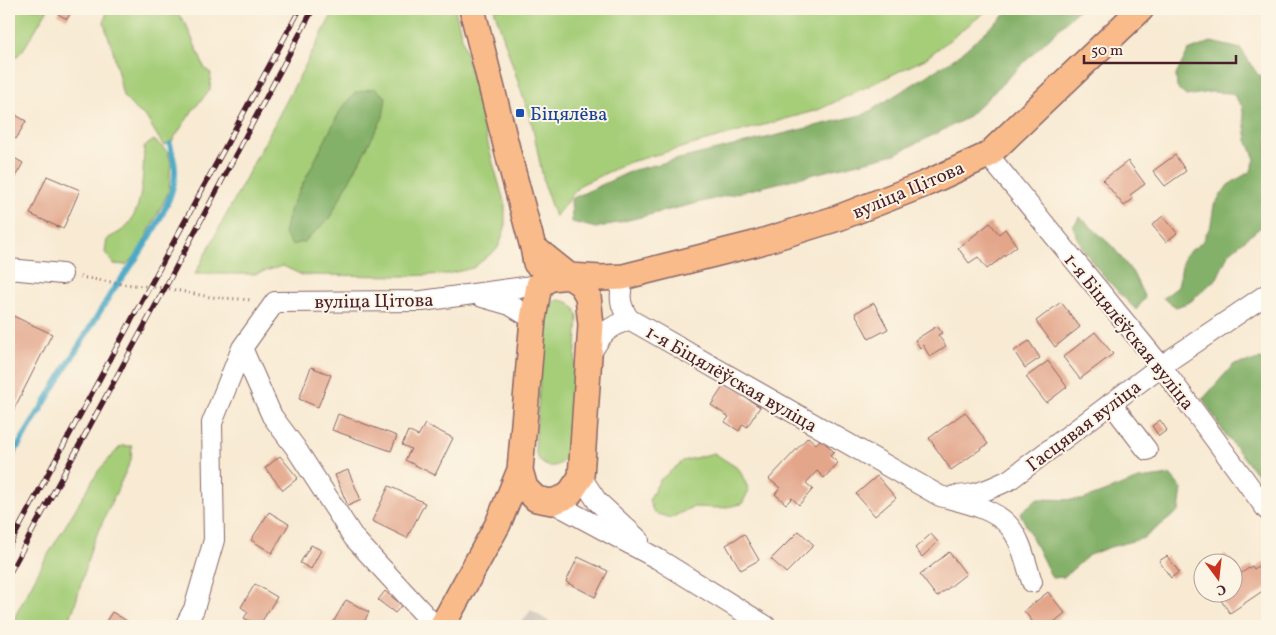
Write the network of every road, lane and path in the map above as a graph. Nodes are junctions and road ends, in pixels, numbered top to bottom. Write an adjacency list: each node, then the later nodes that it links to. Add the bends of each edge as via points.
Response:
1 (472, 9): 4 (main road)
2 (1141, 9): 3 (main road, вуліца Цітова)
3 (988, 155): 8 (main road, вуліца Цітова, via 838,218 754,244); 18 (street, 1-я Біцялёўская вуліца)
4 (533, 247): 7 (main road); 9 (main road)
5 (9, 270): 6 (street)
6 (62, 274): 12 (path, via 210,297)
7 (569, 276): 8 (main road, вуліца Цітова); 9 (main road, вуліца Цітова, via 551,278); 15 (main road, via 582,284 588,296)
8 (623, 277): 14 (street, 1-я Біцялёўская вуліца, via 620,297); 15 (main road, via 601,302)
9 (539, 285): 10 (street, вуліца Цітова); 13 (main road)
10 (473, 294): 12 (street, вуліца Цітова, via 422,301); 13 (street, вуліца Цітова, via 510,304)
11 (1267, 294): 18 (street, Гасцявая вуліца)
12 (275, 302): 16 (street)
13 (533, 319): 21 (main road)
14 (629, 319): 17 (street, 1-я Біцялёўская вуліца, via 609,328); 23 (street, 1-я Біцялёўская вуліца)
15 (592, 325): 17 (main road)
16 (242, 348): 29 (street, via 212,423 214,540 194,609); 30 (street, via 272,416 354,538)
17 (590, 355): 22 (main road)
18 (1161, 366): 19 (street, Гасцявая вуліца); 25 (street, 1-я Біцялёўская вуліца)
19 (1111, 403): 20 (street); 23 (street, Гасцявая вуліца, via 1009,480 969,496)
20 (1147, 450)
21 (520, 470): 24 (main road, via 525,488); 26 (main road)
22 (580, 477): 24 (main road, via 568,496); 27 (street, via 597,501)
23 (940, 496): 28 (street, 1-я Біцялёўская вуліца, via 987,509 1010,527)
24 (544, 501): 26 (main road); 27 (street)
25 (1267, 510)
26 (498, 524): 31 (main road)
27 (658, 559): 32 (street)
28 (1032, 582)
29 (185, 626)
30 (435, 626)
31 (442, 626)
32 (766, 626)

